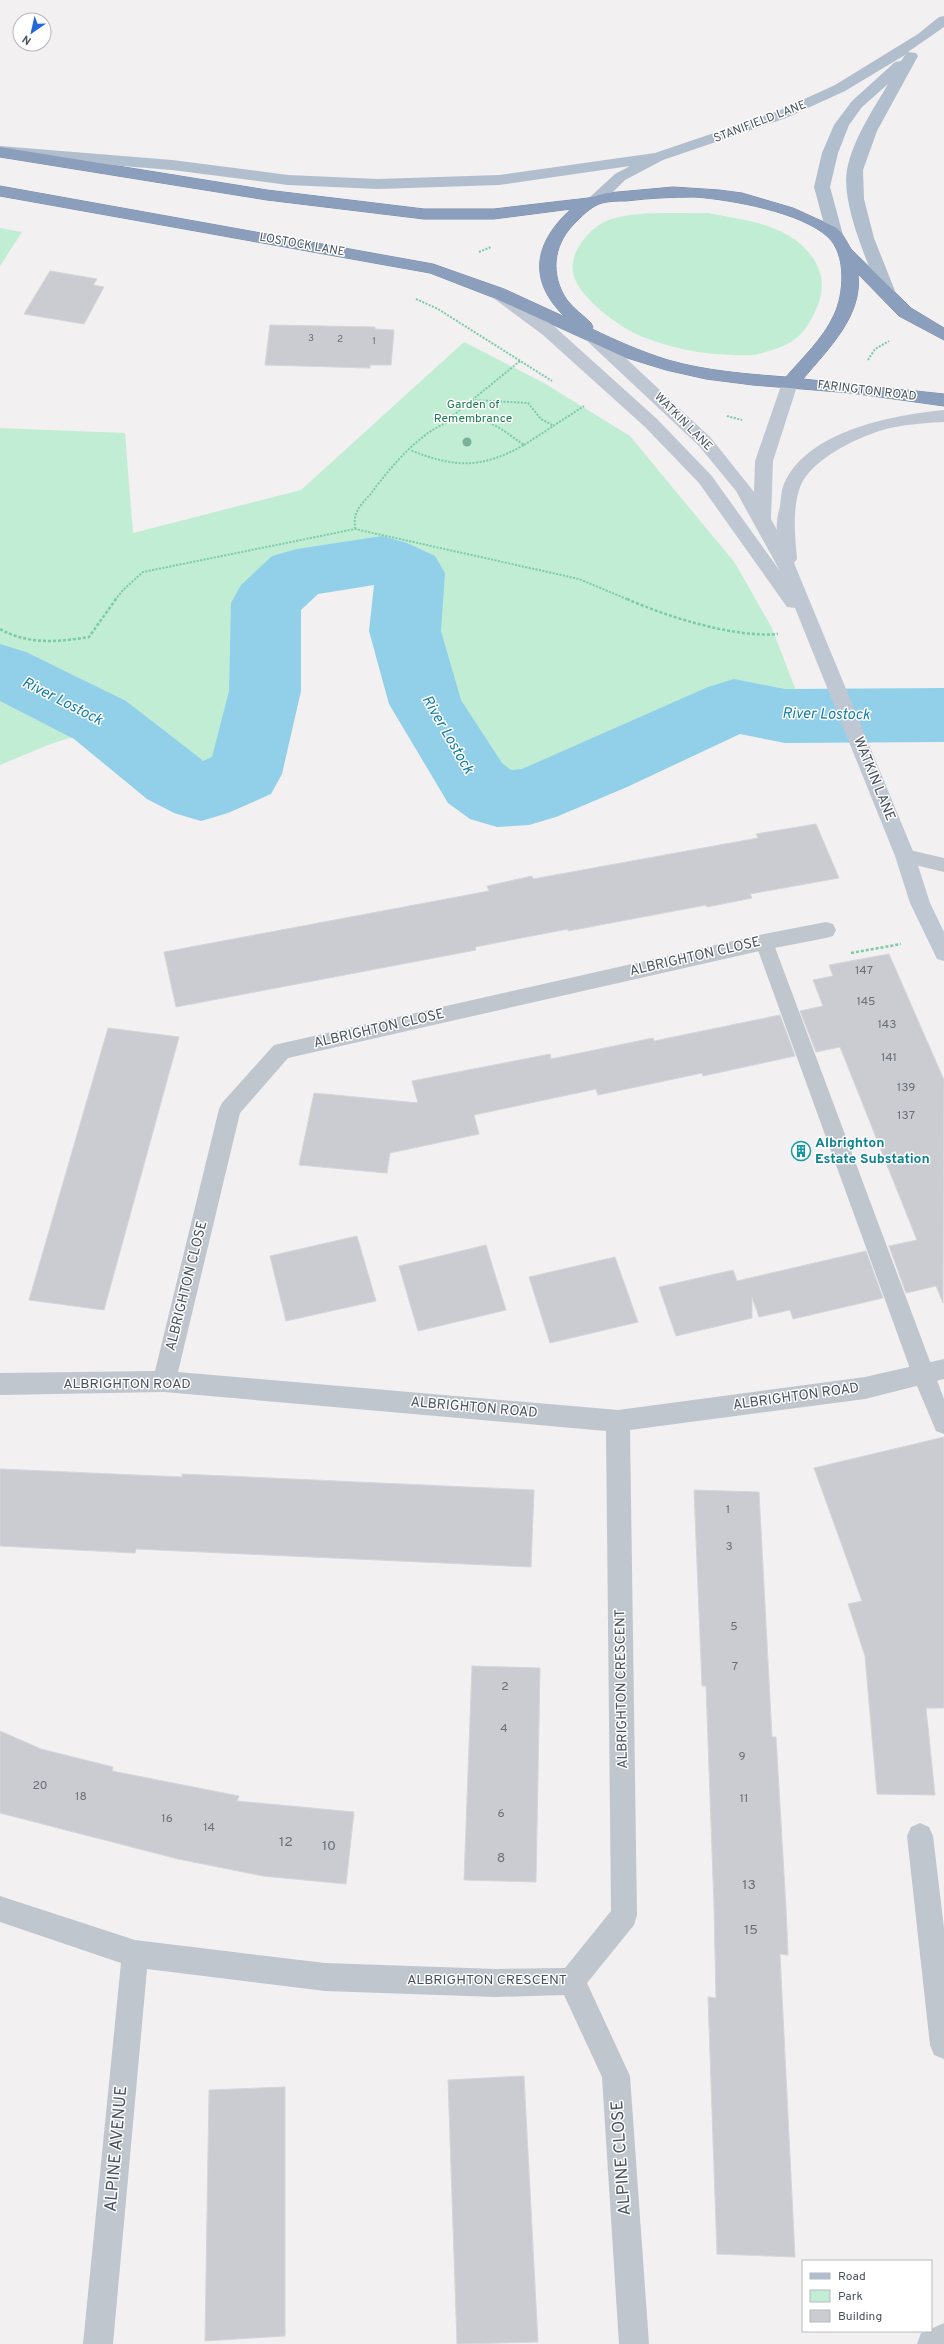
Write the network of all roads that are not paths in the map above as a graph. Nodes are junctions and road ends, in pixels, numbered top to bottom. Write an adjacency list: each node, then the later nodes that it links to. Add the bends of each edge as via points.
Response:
1 (944, 20): 2 (main road, STANIFIELD LANE)
2 (923, 36): 3 (main road, STANIFIELD LANE); 5 (main road, STANIFIELD LANE, via 840,88 811,102 704,143)
3 (911, 56): 8 (main road, STANIFIELD LANE, via 857,104 842,125 833,146 822,187); 11 (main road, via 869,131 855,170 856,199 866,238)
4 (0, 151): 5 (main road, via 172,165 288,180 378,184 499,180); 7 (highway, via 267,195 424,214 494,214)
5 (658, 157): 7 (main road, STANIFIELD LANE, via 620,177)
6 (0, 191): 10 (highway, LOSTOCK LANE, via 433,269)
7 (593, 201): 8 (highway, via 679,192 731,196 788,210); 13 (highway, via 562,226 550,242 547,256 549,273 558,299)
8 (835, 235): 9 (highway)
9 (843, 249): 11 (highway); 14 (highway, via 851,281 843,313 834,329)
10 (498, 293): 13 (highway, LOSTOCK LANE); 19 (main road, via 555,336 641,414 705,480)
11 (889, 296): 12 (highway, via 905,312)
12 (944, 335)
13 (592, 336): 14 (highway, FARINGTON ROAD, via 666,365 706,374); 17 (main road, WATKIN LANE, via 705,442 742,487)
14 (790, 383): 15 (highway, FARINGTON ROAD); 17 (main road, WATKIN LANE, via 764,460)
15 (944, 400)
16 (944, 416): 18 (main road, via 884,424 847,438 812,458 792,485 785,524)
17 (762, 519): 18 (main road, WATKIN LANE)
18 (789, 570): 19 (main road, WATKIN LANE)
19 (814, 631): 20 (main road, WATKIN LANE)
20 (905, 856): 21 (lane); 24 (main road, WATKIN LANE, via 920,902)
21 (944, 865)
22 (826, 930): 23 (street, ALBRIGHTON CLOSE)
23 (764, 942): 25 (lane); 26 (street, ALBRIGHTON CLOSE, via 281,1052 230,1109)
24 (940, 945)
25 (934, 1372): 28 (street, ALBRIGHTON ROAD, via 865,1388); 29 (lane)
26 (164, 1381): 27 (street, ALBRIGHTON ROAD); 28 (street, ALBRIGHTON ROAD)
27 (0, 1384)
28 (618, 1421): 33 (street, ALBRIGHTON CRESCENT, via 624,1915)
29 (944, 1424)
30 (920, 1836): 34 (street)
31 (0, 1909): 32 (street, ALBRIGHTON CRESCENT)
32 (135, 1954): 33 (street, ALBRIGHTON CRESCENT, via 324,1977 496,1983); 36 (street, ALPINE AVENUE)
33 (572, 1981): 37 (street, ALPINE CLOSE, via 616,2076)
34 (944, 2045)
35 (944, 2338): 38 (street)
36 (98, 2344)
37 (634, 2344)
38 (932, 2344)

